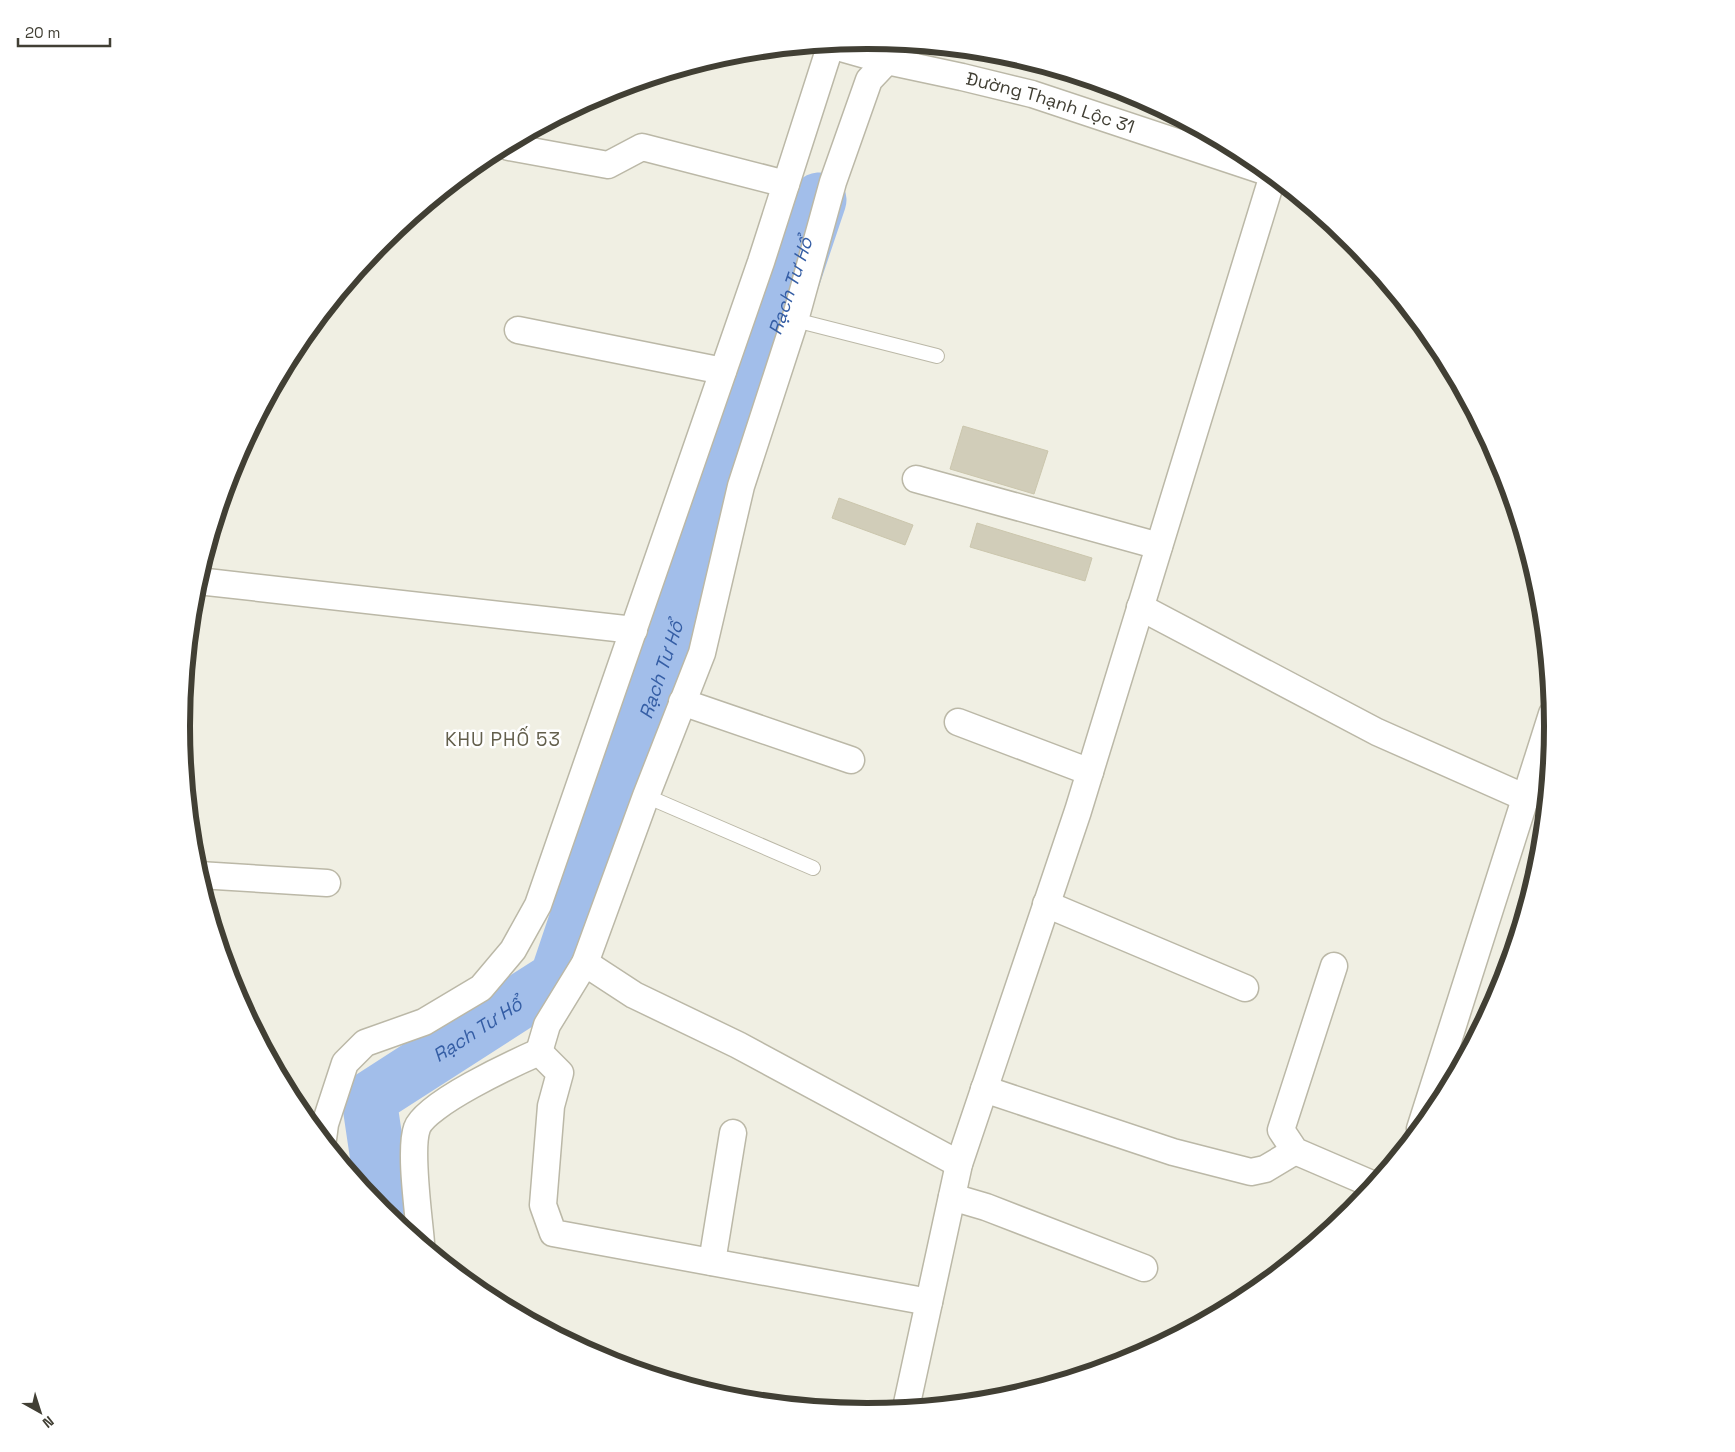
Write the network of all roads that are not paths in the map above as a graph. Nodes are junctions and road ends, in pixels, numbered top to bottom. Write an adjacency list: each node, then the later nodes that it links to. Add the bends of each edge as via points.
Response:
1 (857, 49): 3 (street, Đường Thạnh Lộc 31)
2 (830, 50): 7 (street)
3 (885, 54): 5 (street, Đường Thạnh Lộc 31, via 1032,94); 8 (street, via 870,80 833,182)
4 (515, 148): 7 (street, via 608,165 642,147)
5 (1249, 167)
6 (1269, 181): 13 (street)
7 (786, 184): 11 (street)
8 (794, 320): 10 (lane); 17 (street, via 741,486 702,653)
9 (518, 330): 11 (street)
10 (937, 356)
11 (723, 372): 16 (street)
12 (916, 478): 13 (street)
13 (1159, 546): 15 (street)
14 (206, 581): 16 (street)
15 (1140, 607): 21 (street); 23 (street, via 1377,732)
16 (634, 630): 34 (street, via 538,905 513,950 481,988 424,1022 365,1043 345,1063)
17 (682, 702): 20 (street); 22 (street)
18 (958, 722): 21 (street)
19 (1544, 738): 23 (street)
20 (851, 760)
21 (1090, 772): 27 (street)
22 (646, 796): 24 (lane); 28 (street)
23 (1526, 798): 33 (street)
24 (813, 868)
25 (207, 875): 26 (street)
26 (327, 883)
27 (1046, 904): 30 (street); 32 (street)
28 (585, 963): 31 (street, via 547,1025); 37 (street, via 634,994 738,1045)
29 (1334, 966): 36 (street, via 1281,1130)
30 (1245, 988)
31 (539, 1052): 40 (street, via 483,1078 417,1126 414,1144); 41 (street, via 560,1073 551,1106 542,1205 553,1233)
32 (984, 1089): 36 (street, via 1173,1152 1252,1172); 37 (street)
33 (1427, 1108)
34 (325, 1130)
35 (733, 1133): 41 (street)
36 (1295, 1151): 38 (street)
37 (959, 1164): 39 (street)
38 (1368, 1182)
39 (952, 1197): 42 (street); 43 (street)
40 (420, 1234)
41 (712, 1262): 43 (street)
42 (1144, 1268)
43 (929, 1302): 44 (street)
44 (907, 1402)

